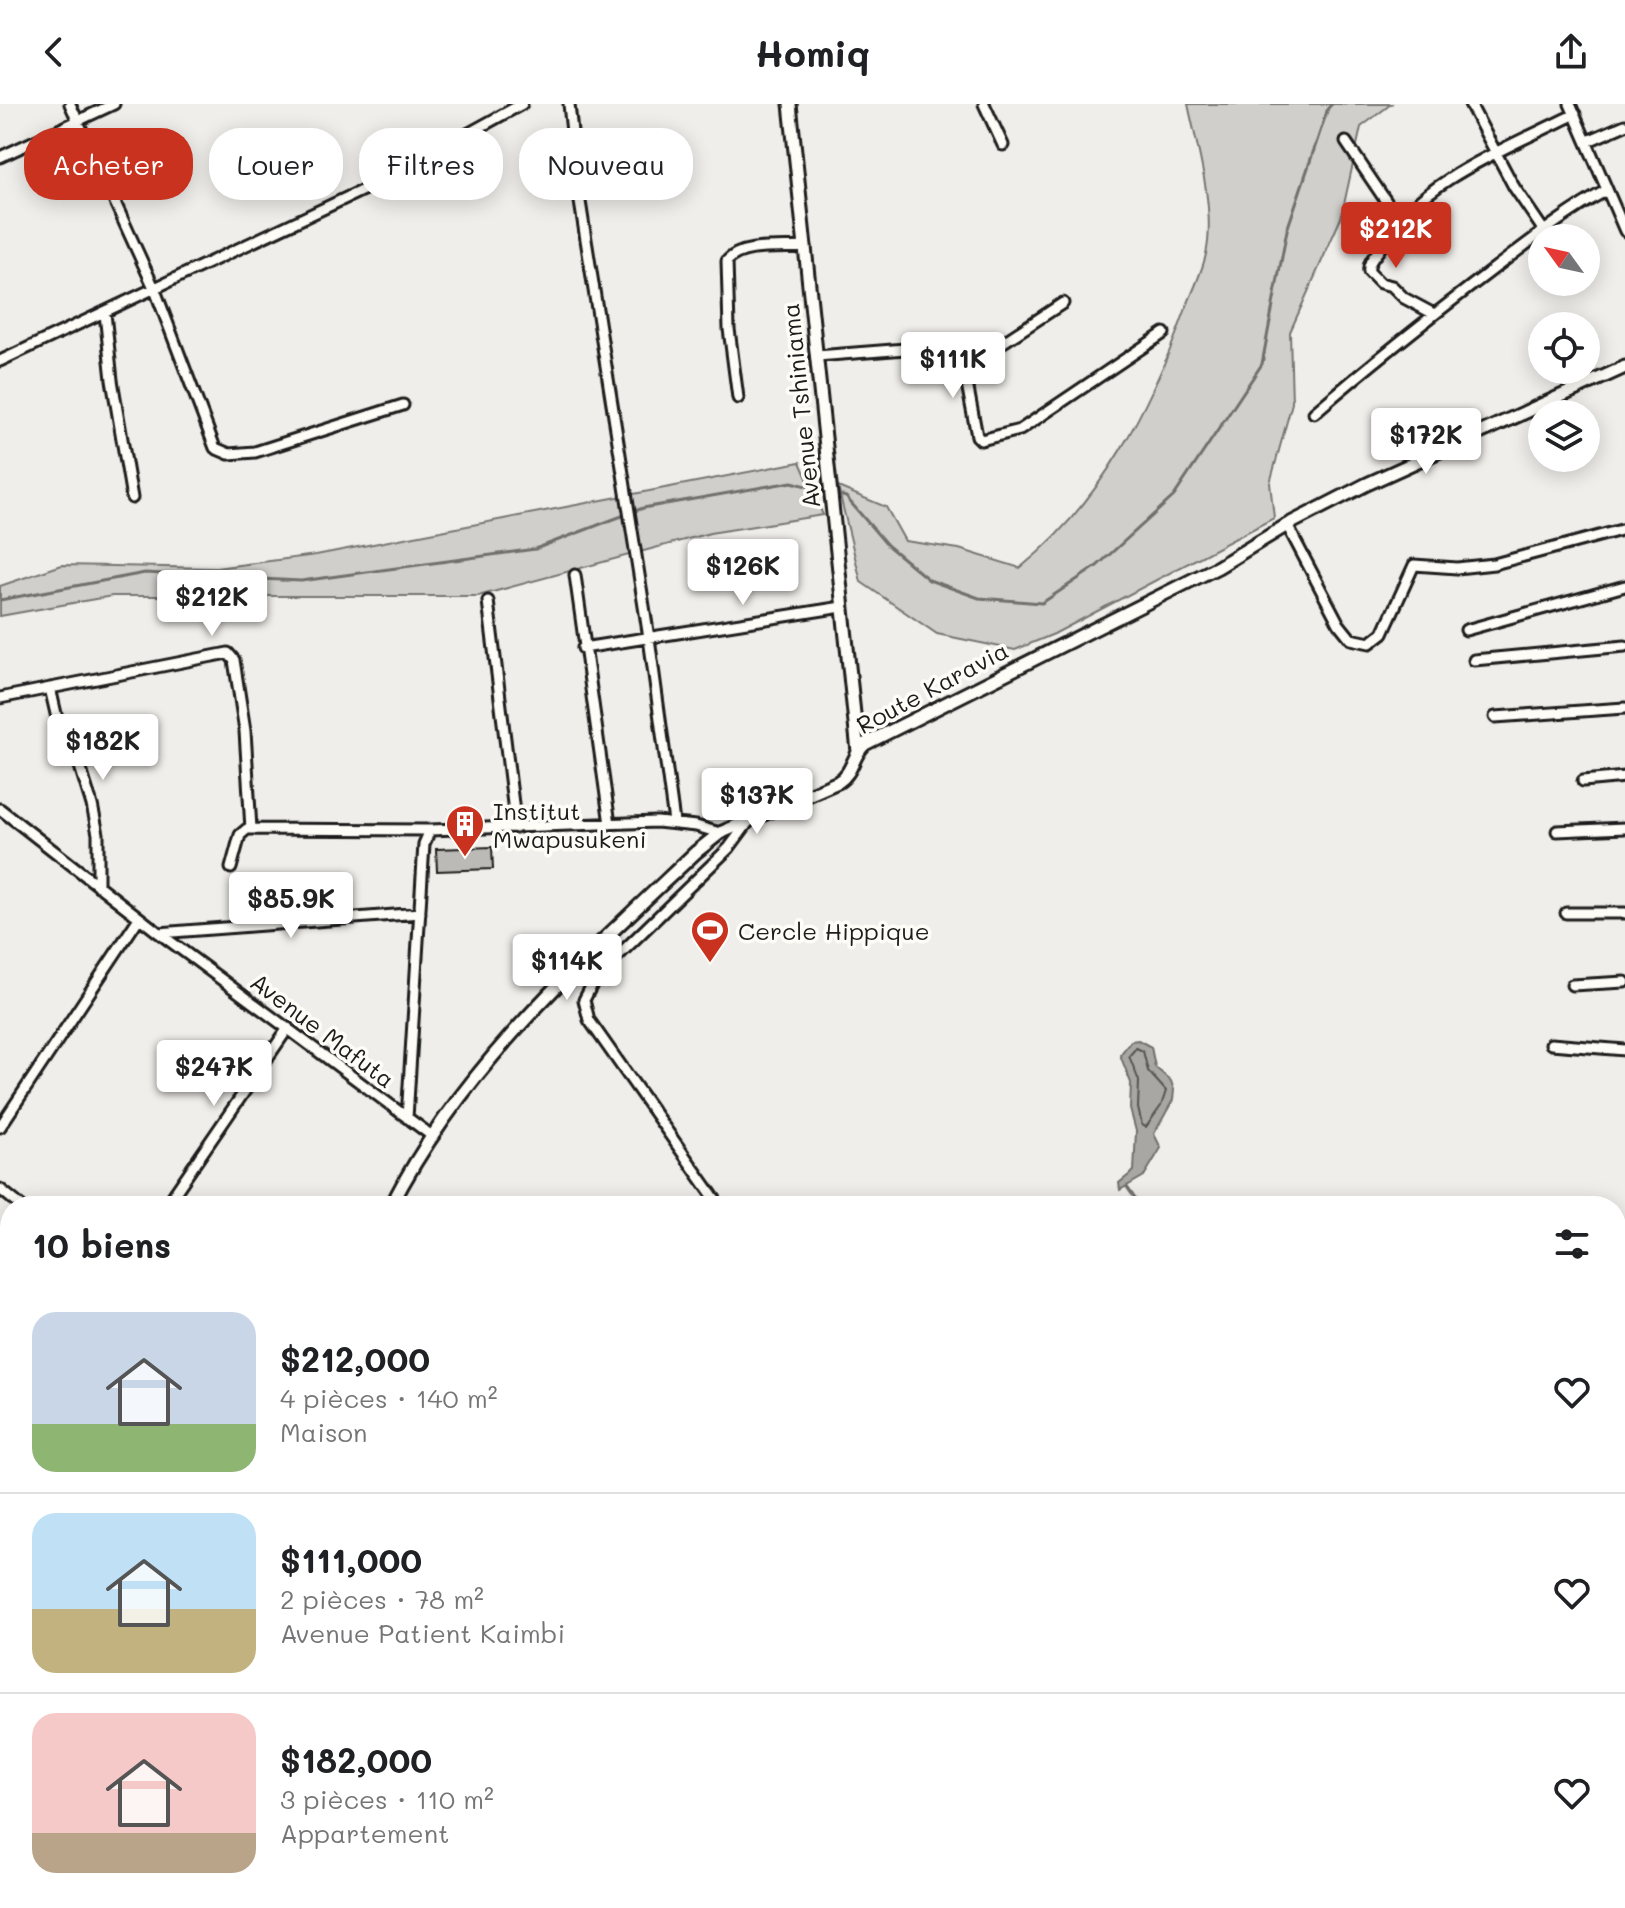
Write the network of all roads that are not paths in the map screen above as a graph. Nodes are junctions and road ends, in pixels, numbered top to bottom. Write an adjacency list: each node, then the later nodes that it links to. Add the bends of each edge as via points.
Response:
1 (70, 104): 9 (street)
2 (114, 104): 9 (street)
3 (522, 104): 23 (street, via 380,182)
4 (569, 104): 43 (street)
5 (790, 104): 22 (street, Avenue Tshiniama)
6 (984, 104): 13 (street)
7 (1470, 104): 14 (street)
8 (1573, 109): 11 (street); 14 (street)
9 (78, 123): 15 (street); 23 (street)
10 (1625, 125): 11 (street)
11 (1588, 141): 16 (street)
12 (1346, 142): 17 (street)
13 (1003, 145)
14 (1496, 154): 17 (street, via 1466,169); 18 (street)
15 (0, 157)
16 (1607, 190): 19 (street); 20 (street)
17 (1398, 219): 26 (street, via 1367,269 1380,283)
18 (1540, 224)
19 (1555, 224)
20 (1625, 231)
21 (1528, 243): 26 (street)
22 (806, 247): 28 (street, Avenue Tshiniama); 32 (street, via 744,251 727,261)
23 (155, 290): 25 (street); 33 (street, via 212,442 224,453 255,452)
24 (1063, 303): 31 (street)
25 (105, 313): 29 (street); 35 (street)
26 (1434, 314): 34 (street)
27 (1164, 333): 31 (street, via 1020,430 984,439 977,436)
28 (817, 356): 31 (street, via 954,345); 41 (street, Avenue Tshiniama)
29 (0, 361)
30 (1625, 367): 36 (street, Route Karavia)
31 (964, 368)
32 (738, 398)
33 (403, 405)
34 (1314, 413)
35 (132, 498)
36 (1287, 525): 37 (street, via 1339,624 1351,639 1370,643 1383,633 1414,565 1494,564); 52 (street, Route Karavia, via 1218,567)
37 (1625, 529)
38 (575, 575): 45 (street)
39 (1625, 586): 42 (street)
40 (488, 601): 60 (street)
41 (842, 607): 43 (street); 51 (street, Avenue Tshiniama)
42 (1466, 630)
43 (649, 638): 45 (street); 58 (street)
44 (1625, 646): 46 (street)
45 (583, 648): 59 (street)
46 (1474, 660)
47 (50, 688): 48 (street); 62 (street, via 218,653 231,655 245,731); 67 (street, via 60,731 78,760 92,805)
48 (0, 698)
49 (1625, 708): 50 (street)
50 (1495, 717)
51 (856, 730): 52 (street); 53 (street, Avenue Tshiniama)
52 (876, 738): 53 (street, Route Karavia)
53 (858, 752): 57 (street, Route Karavia, via 844,778)
54 (1625, 777): 55 (street)
55 (1583, 781)
56 (0, 809): 67 (street, Avenue Mafuta)
57 (749, 821): 65 (street, Route Karavia); 83 (street, via 729,848 596,977 584,1000 589,1020)
58 (674, 822): 59 (street); 65 (street)
59 (610, 824): 60 (street)
60 (516, 828): 63 (street)
61 (1625, 828): 64 (street)
62 (251, 829): 63 (street); 66 (street, via 240,835)
63 (430, 830): 68 (street, via 424,844)
64 (1557, 831)
65 (720, 833): 80 (street, Route Karavia, via 547,993)
66 (231, 868)
67 (98, 886): 71 (street, Avenue Mafuta)
68 (420, 913): 72 (street); 78 (street)
69 (1566, 913): 70 (street)
70 (1625, 913)
71 (139, 918): 72 (street, Avenue Mafuta); 79 (street)
72 (159, 933): 75 (street, Avenue Mafuta)
73 (1625, 982): 74 (street)
74 (1572, 985)
75 (288, 1028): 78 (street, Avenue Mafuta); 81 (street)
76 (1551, 1044): 77 (street)
77 (1625, 1050)
78 (407, 1118): 80 (street, Avenue Mafuta)
79 (0, 1127)
80 (432, 1136): 82 (street, Route Karavia)
81 (173, 1196)
82 (397, 1196)
83 (713, 1196)

